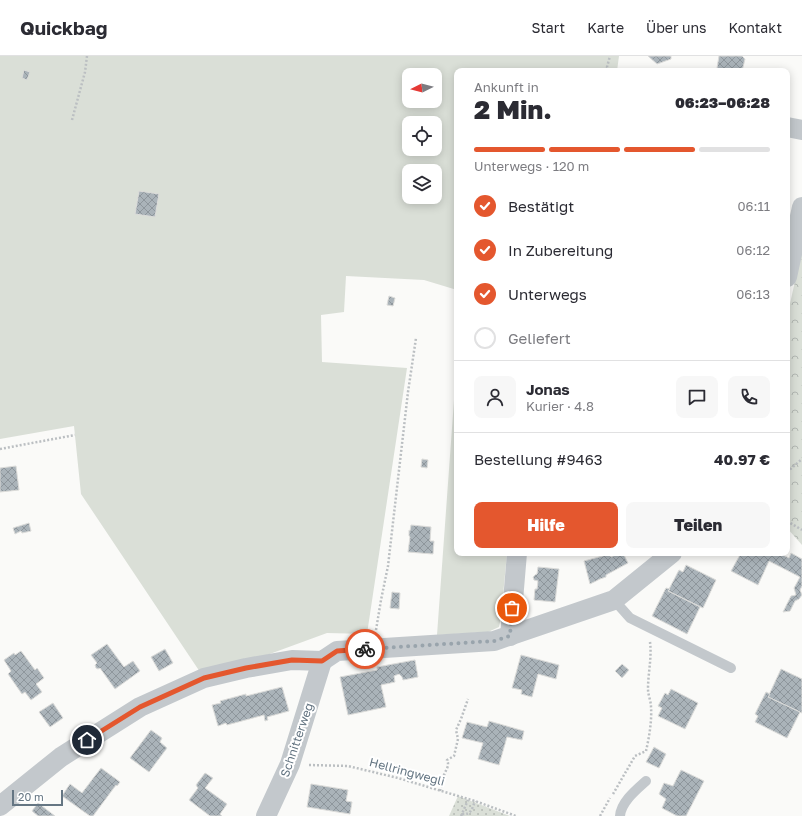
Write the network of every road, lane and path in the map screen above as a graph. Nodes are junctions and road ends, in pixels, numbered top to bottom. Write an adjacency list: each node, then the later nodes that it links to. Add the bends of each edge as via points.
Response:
1 (87, 56): 4 (path)
2 (610, 56): 3 (path)
3 (608, 68)
4 (72, 120)
5 (790, 128): 6 (street)
6 (802, 130)
7 (802, 206): 8 (street)
8 (790, 262)
9 (416, 338): 21 (path, via 388,566)
10 (75, 435): 11 (path)
11 (0, 449)
12 (802, 460): 13 (path)
13 (790, 470)
14 (790, 523): 15 (path)
15 (802, 530)
16 (517, 556): 20 (street)
17 (668, 556): 18 (street)
18 (614, 600): 19 (lane, via 630,618); 20 (street)
19 (644, 625): 23 (lane); 34 (path, via 650,643 651,658 648,743 646,751 636,756)
20 (510, 636): 21 (street, via 494,641)
21 (374, 649): 22 (street, via 337,651)
22 (322, 661): 25 (street, Schnitterweg); 30 (street, via 292,660 204,678 140,707 60,757)
23 (731, 668)
24 (468, 699): 27 (path, via 456,730 458,739 454,756 447,760 448,766)
25 (290, 764): 27 (path, Hellringwegli, via 348,766); 32 (street, Schnitterweg)
26 (646, 781): 35 (lane, via 625,804)
27 (440, 791): 29 (path, Hellringwegli)
28 (468, 800): 31 (path)
29 (475, 801): 31 (path, via 469,813); 33 (path, Hellringwegli)
30 (0, 806)
31 (461, 815)
32 (266, 816)
33 (516, 816)
34 (600, 816)
35 (620, 816)

